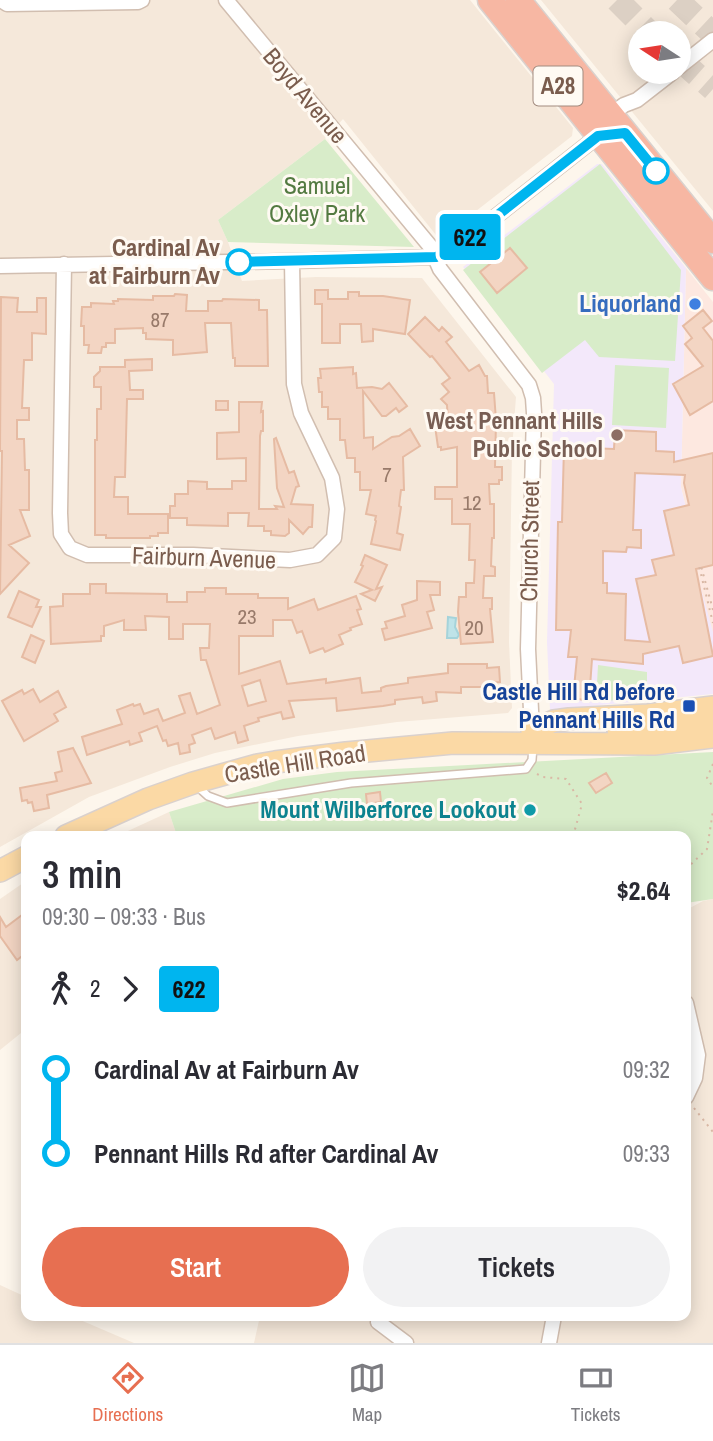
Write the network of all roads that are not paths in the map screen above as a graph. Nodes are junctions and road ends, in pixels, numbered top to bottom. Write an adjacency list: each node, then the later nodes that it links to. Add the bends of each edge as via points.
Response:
1 (1, 0): 2 (street, via 20,4)
2 (142, 0)
3 (226, 0): 12 (street, Boyd Avenue)
4 (490, 0): 10 (highway, A28)
5 (518, 0): 10 (highway, A28)
6 (713, 40): 7 (street)
7 (691, 57)
8 (658, 84): 9 (street)
9 (637, 100): 10 (street, via 624,105); 10 (street, via 631,113)
10 (608, 127): 11 (highway, A28); 12 (street, via 452,251); 16 (highway, A28)
11 (713, 241)
12 (436, 257): 13 (street); 19 (street, Church Street, via 440,270 529,384 533,398 528,636)
13 (292, 261): 14 (street); 14 (street, Fairburn Avenue, via 294,384 301,414 332,478 337,509 334,538 317,555 290,560 87,555 70,548 61,534 60,513)
14 (64, 264): 15 (street)
15 (0, 266)
16 (713, 278)
17 (713, 707): 19 (main road, via 555,721)
18 (713, 722): 19 (main road, Castle Hill Road)
19 (533, 737): 20 (main road, Castle Hill Road, via 654,744); 21 (main road, Castle Hill Road, via 275,762); 21 (lane, via 532,760 526,769 351,783 227,803 208,796)
20 (713, 737)
21 (194, 783): 22 (main road, Castle Hill Road)
22 (76, 831)
23 (21, 860): 24 (main road)
24 (0, 871)
25 (691, 1025): 26 (street, via 698,1055)
26 (691, 1086)
27 (553, 1321): 30 (street)
28 (378, 1322): 29 (street)
29 (406, 1343)
30 (549, 1343)

